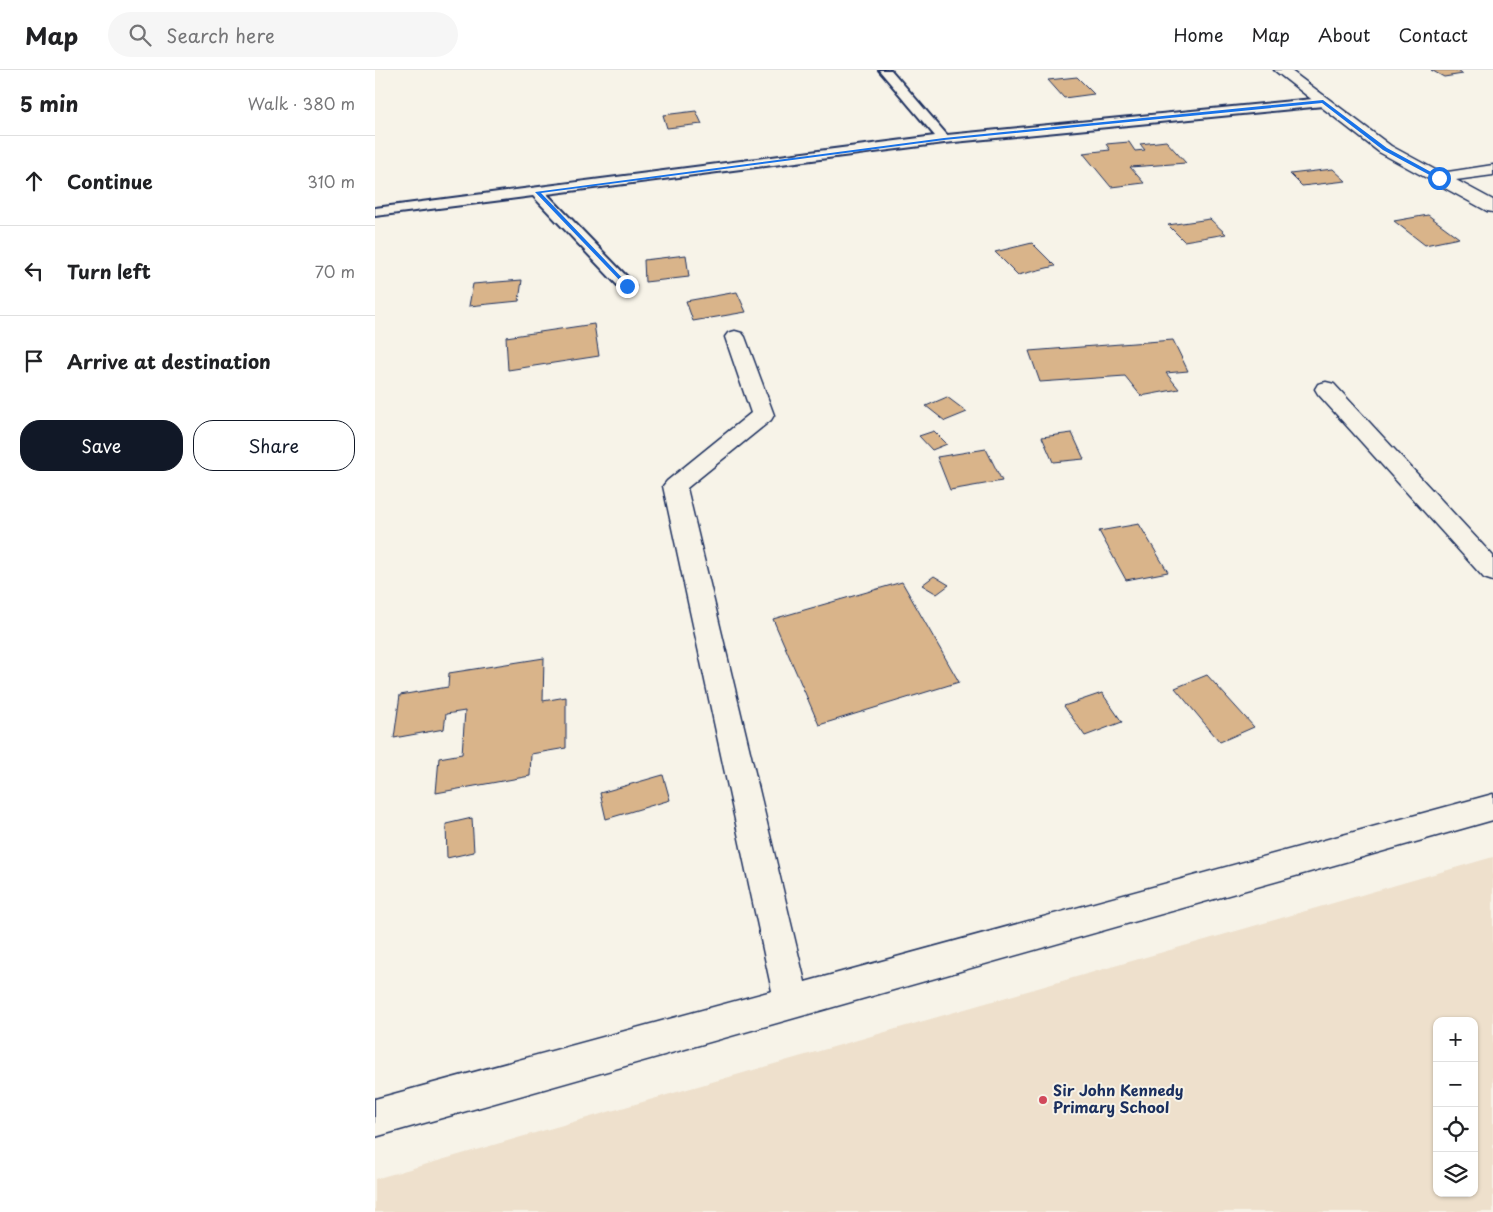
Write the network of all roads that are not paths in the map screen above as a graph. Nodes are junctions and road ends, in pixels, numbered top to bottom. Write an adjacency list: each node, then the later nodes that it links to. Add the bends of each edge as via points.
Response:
1 (885, 70): 4 (lane)
2 (1281, 70): 3 (street)
3 (1323, 102): 4 (lane); 6 (street, via 1385,149)
4 (944, 139): 7 (lane)
5 (1493, 170): 6 (street)
6 (1439, 178): 8 (street)
7 (537, 192): 9 (lane); 10 (lane)
8 (1493, 207)
9 (375, 212)
10 (627, 286)
11 (735, 337): 15 (street, via 763,415 675,486)
12 (1326, 389): 13 (street)
13 (1493, 572)
14 (1493, 807): 15 (street)
15 (792, 1002): 16 (street)
16 (375, 1118)

